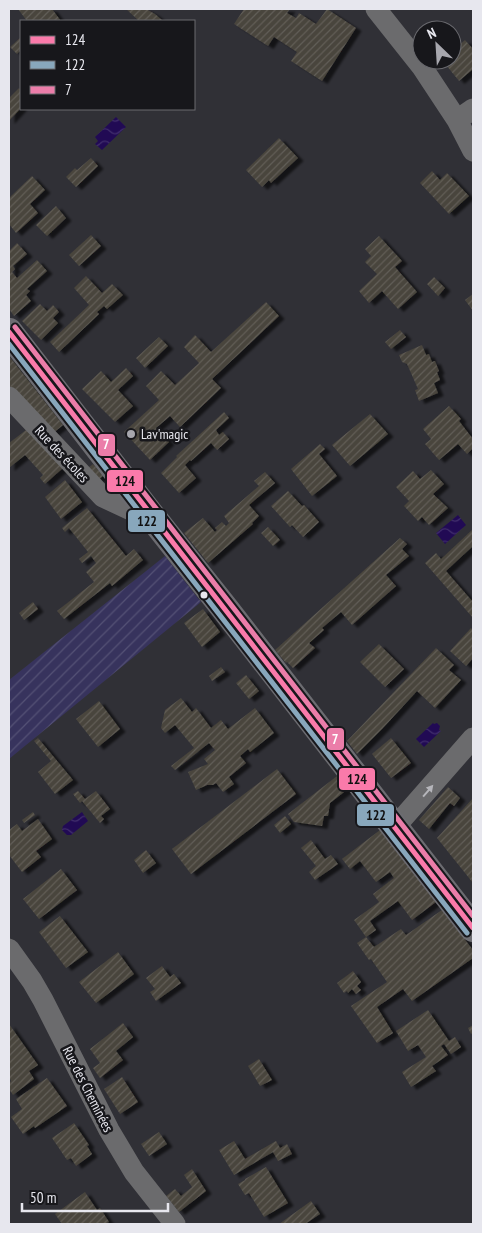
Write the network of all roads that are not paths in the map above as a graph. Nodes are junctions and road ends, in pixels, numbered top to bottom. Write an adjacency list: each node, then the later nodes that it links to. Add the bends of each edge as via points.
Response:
1 (376, 9): 2 (street)
2 (465, 115): 3 (street)
3 (473, 151)
4 (9, 332): 6 (main road)
5 (9, 397): 6 (street, Rue des écoles, via 103,497 133,511)
6 (149, 513): 8 (main road)
7 (473, 738): 8 (street, one-way to 7)
8 (395, 827): 9 (main road)
9 (473, 928)
10 (9, 949): 11 (street, Rue des Cheminées, via 43,1000 134,1172)
11 (175, 1224)

